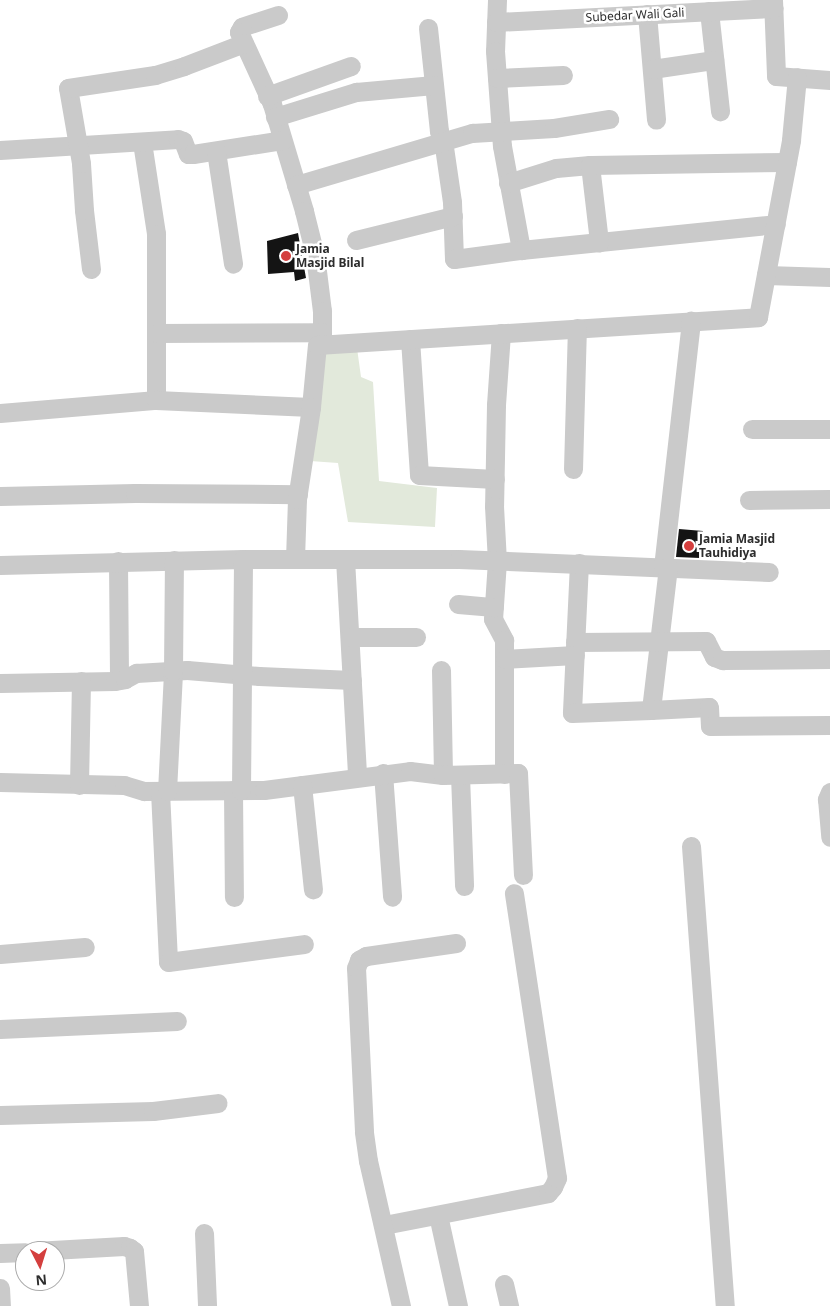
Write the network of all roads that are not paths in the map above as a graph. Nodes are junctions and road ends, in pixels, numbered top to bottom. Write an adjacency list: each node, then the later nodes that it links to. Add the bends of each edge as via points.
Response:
1 (498, 0): 8 (street)
2 (774, 4): 5 (street, Subedar Wali Gali); 15 (street, via 776,76)
3 (675, 6): 5 (street, Subedar Wali Gali); 6 (street, Subedar Wali Gali)
4 (599, 8): 6 (street, Subedar Wali Gali); 8 (street, Subedar Wali Gali)
5 (709, 11): 11 (street)
6 (647, 14): 13 (street)
7 (278, 15): 10 (street, via 242,27 239,32)
8 (496, 22): 16 (street)
9 (428, 28): 18 (street)
10 (244, 43): 19 (street); 28 (street, via 155,75 68,88)
11 (714, 60): 13 (street); 20 (street)
12 (351, 66): 19 (street)
13 (652, 69): 23 (street)
14 (563, 75): 16 (street)
15 (797, 77): 17 (street); 31 (street)
16 (497, 78): 24 (street)
17 (830, 80)
18 (434, 84): 21 (street, via 356,92); 27 (street)
19 (267, 96): 21 (street)
20 (720, 111)
21 (275, 116): 25 (street)
22 (609, 119): 24 (street, via 554,128)
23 (656, 120)
24 (501, 131): 27 (street, via 472,133); 33 (street)
25 (282, 140): 30 (street); 34 (street)
26 (142, 142): 28 (street); 30 (street, via 178,139 188,154); 47 (street, via 156,234)
27 (442, 142): 34 (street); 35 (street)
28 (77, 147): 29 (street); 41 (street)
29 (0, 150)
30 (216, 150): 40 (street)
31 (787, 162): 32 (street); 36 (street)
32 (590, 165): 33 (street, via 556,168); 38 (street)
33 (508, 182): 39 (street)
34 (296, 185): 48 (street, via 315,255)
35 (453, 216): 37 (street); 39 (street, via 454,259)
36 (776, 224): 38 (street); 42 (street)
37 (356, 240)
38 (599, 242): 39 (street)
39 (520, 250)
40 (233, 264)
41 (92, 269)
42 (766, 276): 43 (street); 44 (street, via 758,317)
43 (830, 277)
44 (691, 321): 45 (street); 69 (street)
45 (577, 328): 46 (street); 55 (street)
46 (501, 333): 49 (street); 56 (street)
47 (157, 334): 48 (street); 50 (street)
48 (322, 338): 49 (street); 51 (street, via 317,345)
49 (410, 339): 56 (street, via 418,475)
50 (156, 400): 51 (street); 52 (street)
51 (311, 407): 57 (street)
52 (0, 413)
53 (752, 429): 54 (street)
54 (830, 429)
55 (573, 469)
56 (495, 479): 66 (street)
57 (298, 494): 58 (street); 61 (street)
58 (0, 496)
59 (830, 499): 60 (street)
60 (749, 500)
61 (295, 558): 62 (street); 63 (street)
62 (243, 559): 65 (street); 81 (street)
63 (345, 559): 66 (street); 73 (street)
64 (118, 560): 65 (street); 68 (street); 82 (street)
65 (174, 560): 80 (street)
66 (497, 560): 67 (street); 72 (street)
67 (579, 563): 69 (street); 76 (street)
68 (0, 565)
69 (665, 567): 70 (street); 75 (street)
70 (769, 572)
71 (458, 604): 72 (street)
72 (494, 607): 77 (street, via 492,619 504,640)
73 (350, 637): 74 (street); 83 (street)
74 (416, 637)
75 (659, 642): 76 (street); 78 (street, via 706,641 714,656 722,660); 86 (street)
76 (575, 648): 77 (street); 86 (street, via 572,714)
77 (505, 659): 89 (street)
78 (830, 659)
79 (441, 670): 90 (street)
80 (173, 671): 81 (street); 82 (street, via 136,673); 96 (street)
81 (242, 675): 83 (street); 95 (street)
82 (119, 680): 84 (street)
83 (352, 680): 91 (street)
84 (81, 681): 85 (street); 93 (street)
85 (0, 683)
86 (651, 710): 87 (street, via 710,708 710,726)
87 (830, 725)
88 (383, 773): 90 (street, via 410,771); 91 (street); 105 (street)
89 (504, 774): 90 (street); 100 (street, via 518,773)
90 (452, 775): 101 (street)
91 (357, 776): 94 (street)
92 (0, 782): 93 (street)
93 (79, 784): 96 (street, via 124,785 144,791)
94 (302, 785): 95 (street); 102 (street)
95 (237, 790): 96 (street); 104 (street)
96 (163, 791): 107 (street, via 168,962)
97 (830, 792): 98 (street, via 827,799)
98 (830, 837)
99 (691, 846): 128 (street)
100 (523, 875)
101 (464, 886)
102 (313, 889)
103 (514, 893): 114 (street, via 557,1178 548,1193)
104 (234, 897)
105 (392, 897)
106 (456, 943): 115 (street, via 366,956 359,960 356,968 364,1131 368,1162)
107 (304, 944)
108 (85, 947): 109 (street)
109 (0, 954)
110 (177, 1021): 111 (street)
111 (0, 1028)
112 (218, 1103): 113 (street, via 153,1111)
113 (0, 1115)
114 (438, 1215): 115 (street); 126 (street)
115 (384, 1225): 125 (street)
116 (204, 1233): 124 (street)
117 (65, 1249): 123 (street, via 124,1246 134,1251)
118 (15, 1252): 119 (street)
119 (0, 1253)
120 (504, 1284): 127 (street)
121 (0, 1288): 122 (street)
122 (1, 1306)
123 (139, 1306)
124 (207, 1306)
125 (401, 1306)
126 (458, 1306)
127 (510, 1306)
128 (725, 1306)

